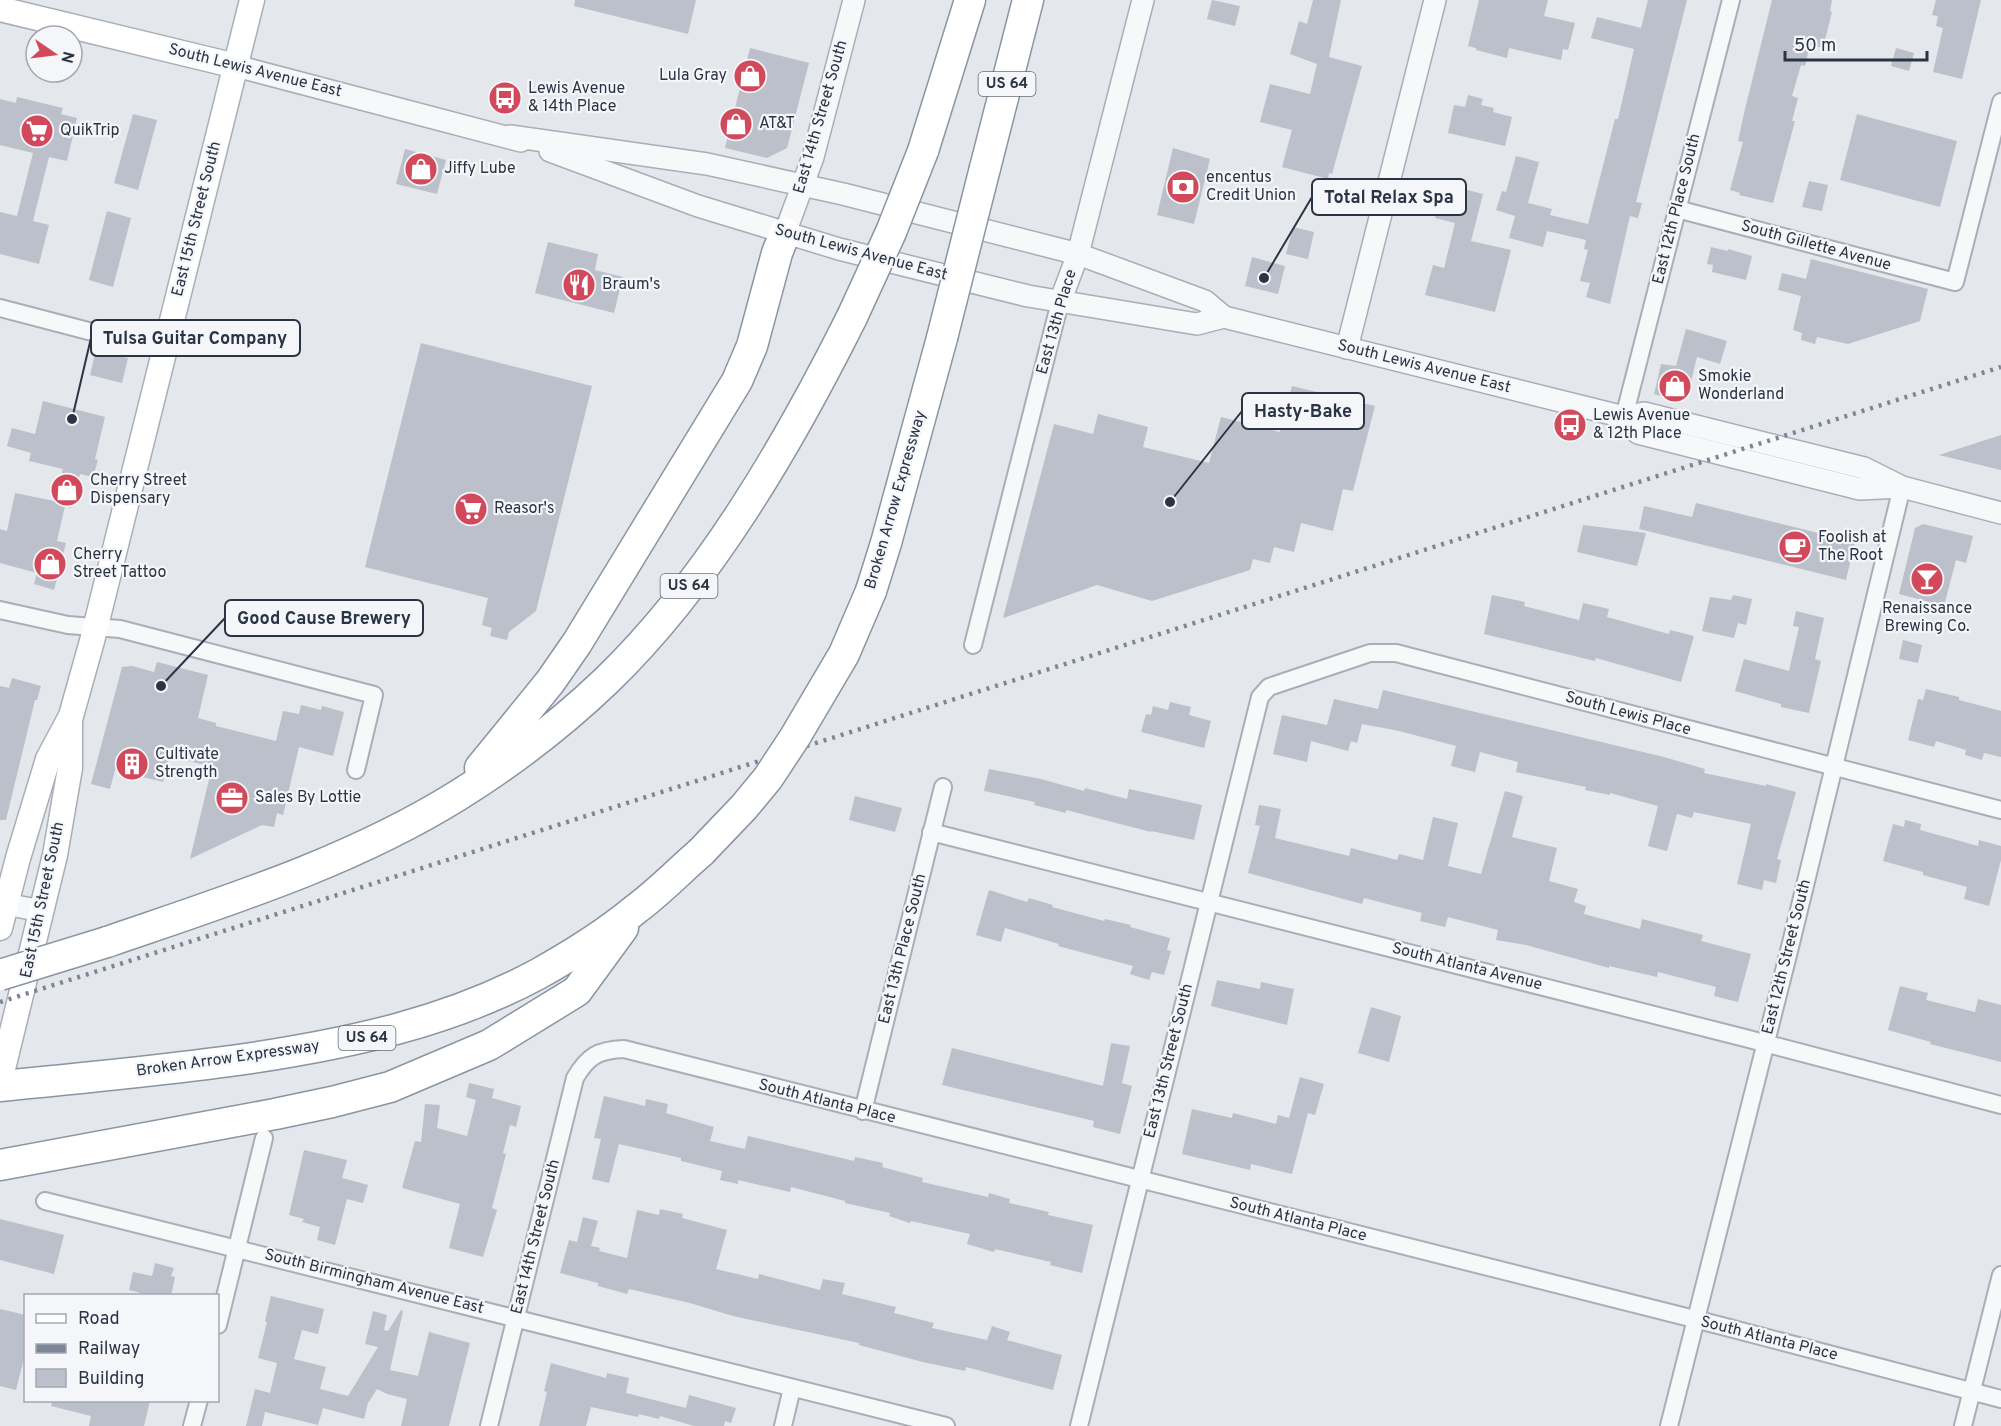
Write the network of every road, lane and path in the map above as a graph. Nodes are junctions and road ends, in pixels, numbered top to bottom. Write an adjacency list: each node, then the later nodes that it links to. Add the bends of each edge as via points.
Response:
1 (252, 0): 9 (main road, East 15th Street South)
2 (854, 0): 12 (street, East 14th Street South)
3 (970, 0): 32 (highway, US 64, bridge, via 924,151 891,232 821,379 784,444 682,596 606,681 560,722)
4 (1028, 0): 37 (highway, Broken Arrow Expressway / US 64, bridge, via 889,533 871,591 844,654 768,778 700,852)
5 (1143, 0): 15 (street, East 13th Place)
6 (1731, 0): 13 (street, East 12th Place South)
7 (1429, 6): 19 (street)
8 (0, 9): 9 (main road, South Lewis Avenue East)
9 (236, 66): 11 (street, South Lewis Avenue East); 20 (main road, East 15th Street South)
10 (2001, 102): 13 (street, South Gillette Avenue, via 1955,282)
11 (510, 136): 12 (street, South Lewis Avenue East, via 707,164); 14 (street, South Lewis Avenue East, via 678,199)
12 (804, 184): 14 (street, East 14th Street South); 15 (street, South Lewis Avenue East)
13 (1677, 209): 21 (street, East 12th Place South)
14 (784, 233): 16 (street, South Lewis Avenue East); 32 (highway, via 752,346 737,381 577,642 550,682)
15 (1078, 254): 16 (street, East 13th Place); 18 (street, South Lewis Avenue East, via 1205,301)
16 (1060, 302): 18 (street, South Lewis Avenue East, via 1197,324); 26 (street, East 13th Place)
17 (0, 308): 20 (street)
18 (1224, 317): 19 (street, South Lewis Avenue East)
19 (1347, 348): 21 (street, South Lewis Avenue East)
20 (165, 351): 25 (main road, East 15th Street South)
21 (1624, 417): 22 (street, South Lewis Avenue East, via 1638,433 1724,455 1860,489)
22 (1902, 487): 23 (street, South Lewis Avenue East); 29 (street, East 12th Street South)
23 (2001, 513)
24 (0, 610): 25 (street)
25 (95, 627): 28 (main road, East 15th Street South); 30 (street, via 141,634 374,695)
26 (973, 645)
27 (1260, 697): 29 (street, South Lewis Place, via 1269,687 1370,653 1396,653); 36 (street, East 13th Street South)
28 (70, 716): 35 (main road, East 15th Street South, via 48,759); 38 (main road, East 15th Street South, via 70,768)
29 (1833, 768): 33 (street, South Lewis Place); 41 (street, East 12th Street South)
30 (356, 770)
31 (943, 787): 34 (street, East 13th Place South)
32 (457, 796): 40 (highway, US 64, bridge, via 340,857 225,902)
33 (2001, 810)
34 (931, 832): 36 (street, South Atlanta Avenue); 46 (street, East 13th Place South)
35 (3, 903): 38 (street); 39 (main road, East 15th Street South)
36 (1209, 903): 41 (street, South Atlanta Avenue); 49 (street, East 13th Street South)
37 (636, 910): 44 (highway, Broken Arrow Expressway / US 64, via 537,974 474,1003 371,1037 207,1064); 48 (highway, via 577,991 489,1045 390,1087 275,1114)
38 (42, 911): 43 (main road, East 15th Street South)
39 (0, 928)
40 (0, 975)
41 (1766, 1043): 45 (street, South Atlanta Avenue); 54 (street, East 12th Street South)
42 (594, 1054): 46 (street, South Atlanta Place, via 624,1049); 53 (street, East 14th Street South, via 575,1078)
43 (0, 1081)
44 (0, 1086)
45 (2001, 1105)
46 (863, 1111): 49 (street, South Atlanta Place)
47 (264, 1138): 51 (street)
48 (0, 1165)
49 (1140, 1180): 54 (street, South Atlanta Place); 64 (street, East 13th Street South)
50 (45, 1201): 51 (street, South Birmingham Avenue East)
51 (237, 1248): 53 (street, South Birmingham Avenue East); 55 (street)
52 (2001, 1275): 57 (street)
53 (515, 1318): 56 (street, South Birmingham Avenue East); 61 (street, East 14th Street South)
54 (1696, 1320): 57 (street, South Atlanta Place); 65 (street, East 12th Street South)
55 (219, 1321)
56 (792, 1388): 62 (street); 63 (street, South Birmingham Avenue East)
57 (1972, 1392): 58 (street, South Atlanta Place); 66 (street)
58 (2001, 1399)
59 (198, 1402): 60 (street)
60 (192, 1426)
61 (489, 1426)
62 (783, 1426)
63 (946, 1426)
64 (1079, 1426)
65 (1669, 1426)
66 (1963, 1426)

